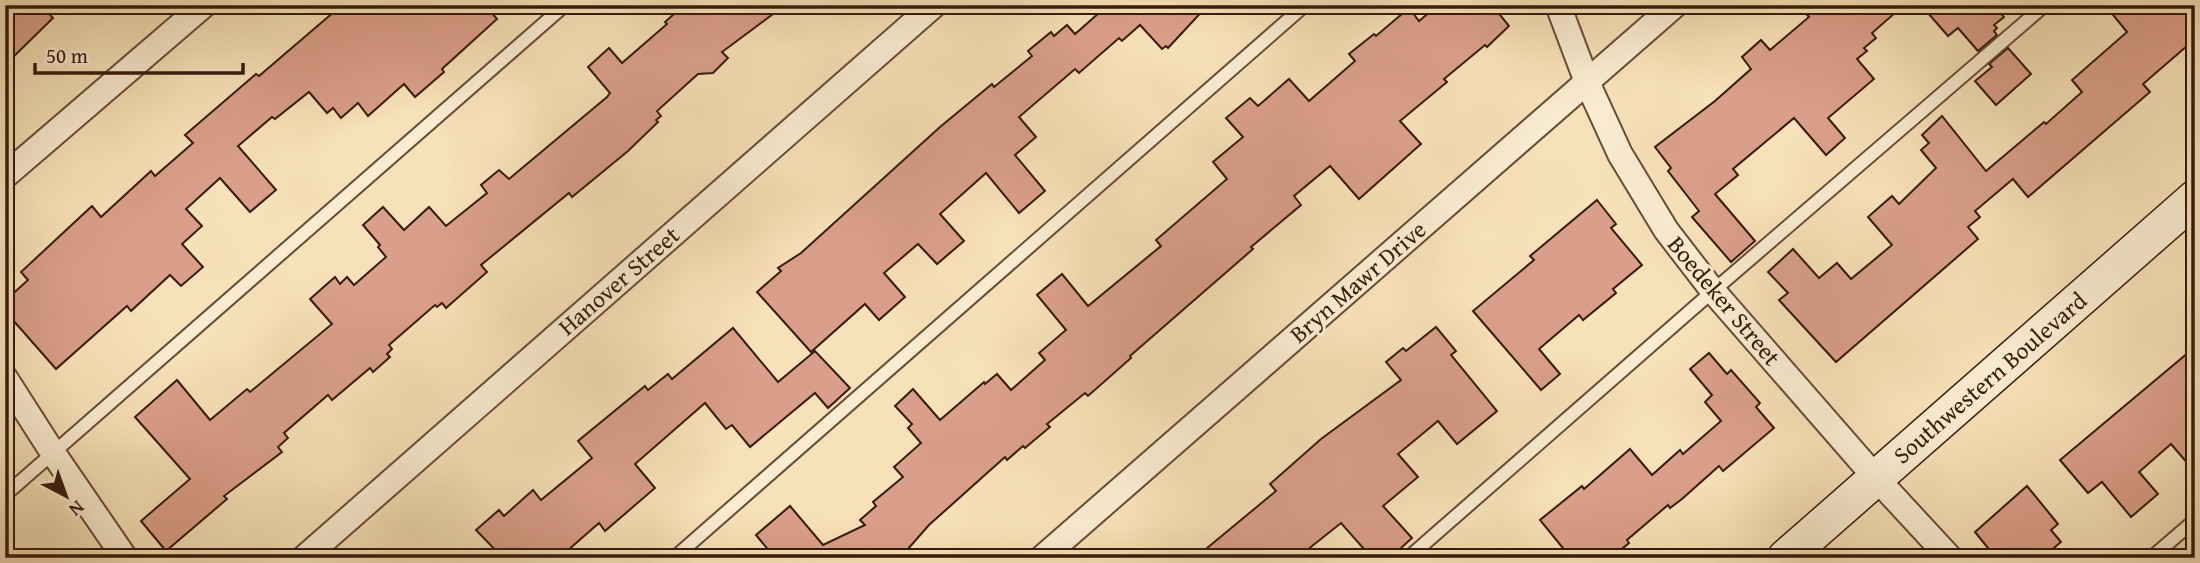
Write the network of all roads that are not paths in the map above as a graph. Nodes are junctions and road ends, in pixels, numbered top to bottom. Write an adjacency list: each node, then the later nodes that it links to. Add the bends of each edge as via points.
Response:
1 (204, 5): 9 (street)
2 (565, 5): 13 (lane)
3 (934, 5): 18 (street, Hanover Street)
4 (1305, 5): 19 (lane)
5 (1558, 5): 8 (street, Boedeker Street)
6 (1675, 5): 8 (street, Bryn Mawr Drive)
7 (2045, 5): 11 (lane)
8 (1587, 82): 11 (street, Boedeker Street, via 1620,154 1659,219); 20 (street, Bryn Mawr Drive)
9 (5, 176)
10 (2195, 198): 14 (street, Southwestern Boulevard)
11 (1713, 291): 14 (street, Boedeker Street); 21 (lane)
12 (5, 378): 13 (street)
13 (53, 453): 15 (lane); 17 (street)
14 (1876, 478): 22 (street, Southwestern Boulevard); 23 (street, Boedeker Street)
15 (5, 495)
16 (2195, 520): 24 (lane)
17 (125, 558)
18 (303, 558)
19 (674, 558)
20 (1042, 558)
21 (1408, 558)
22 (1785, 558)
23 (1950, 558)
24 (2151, 558)

